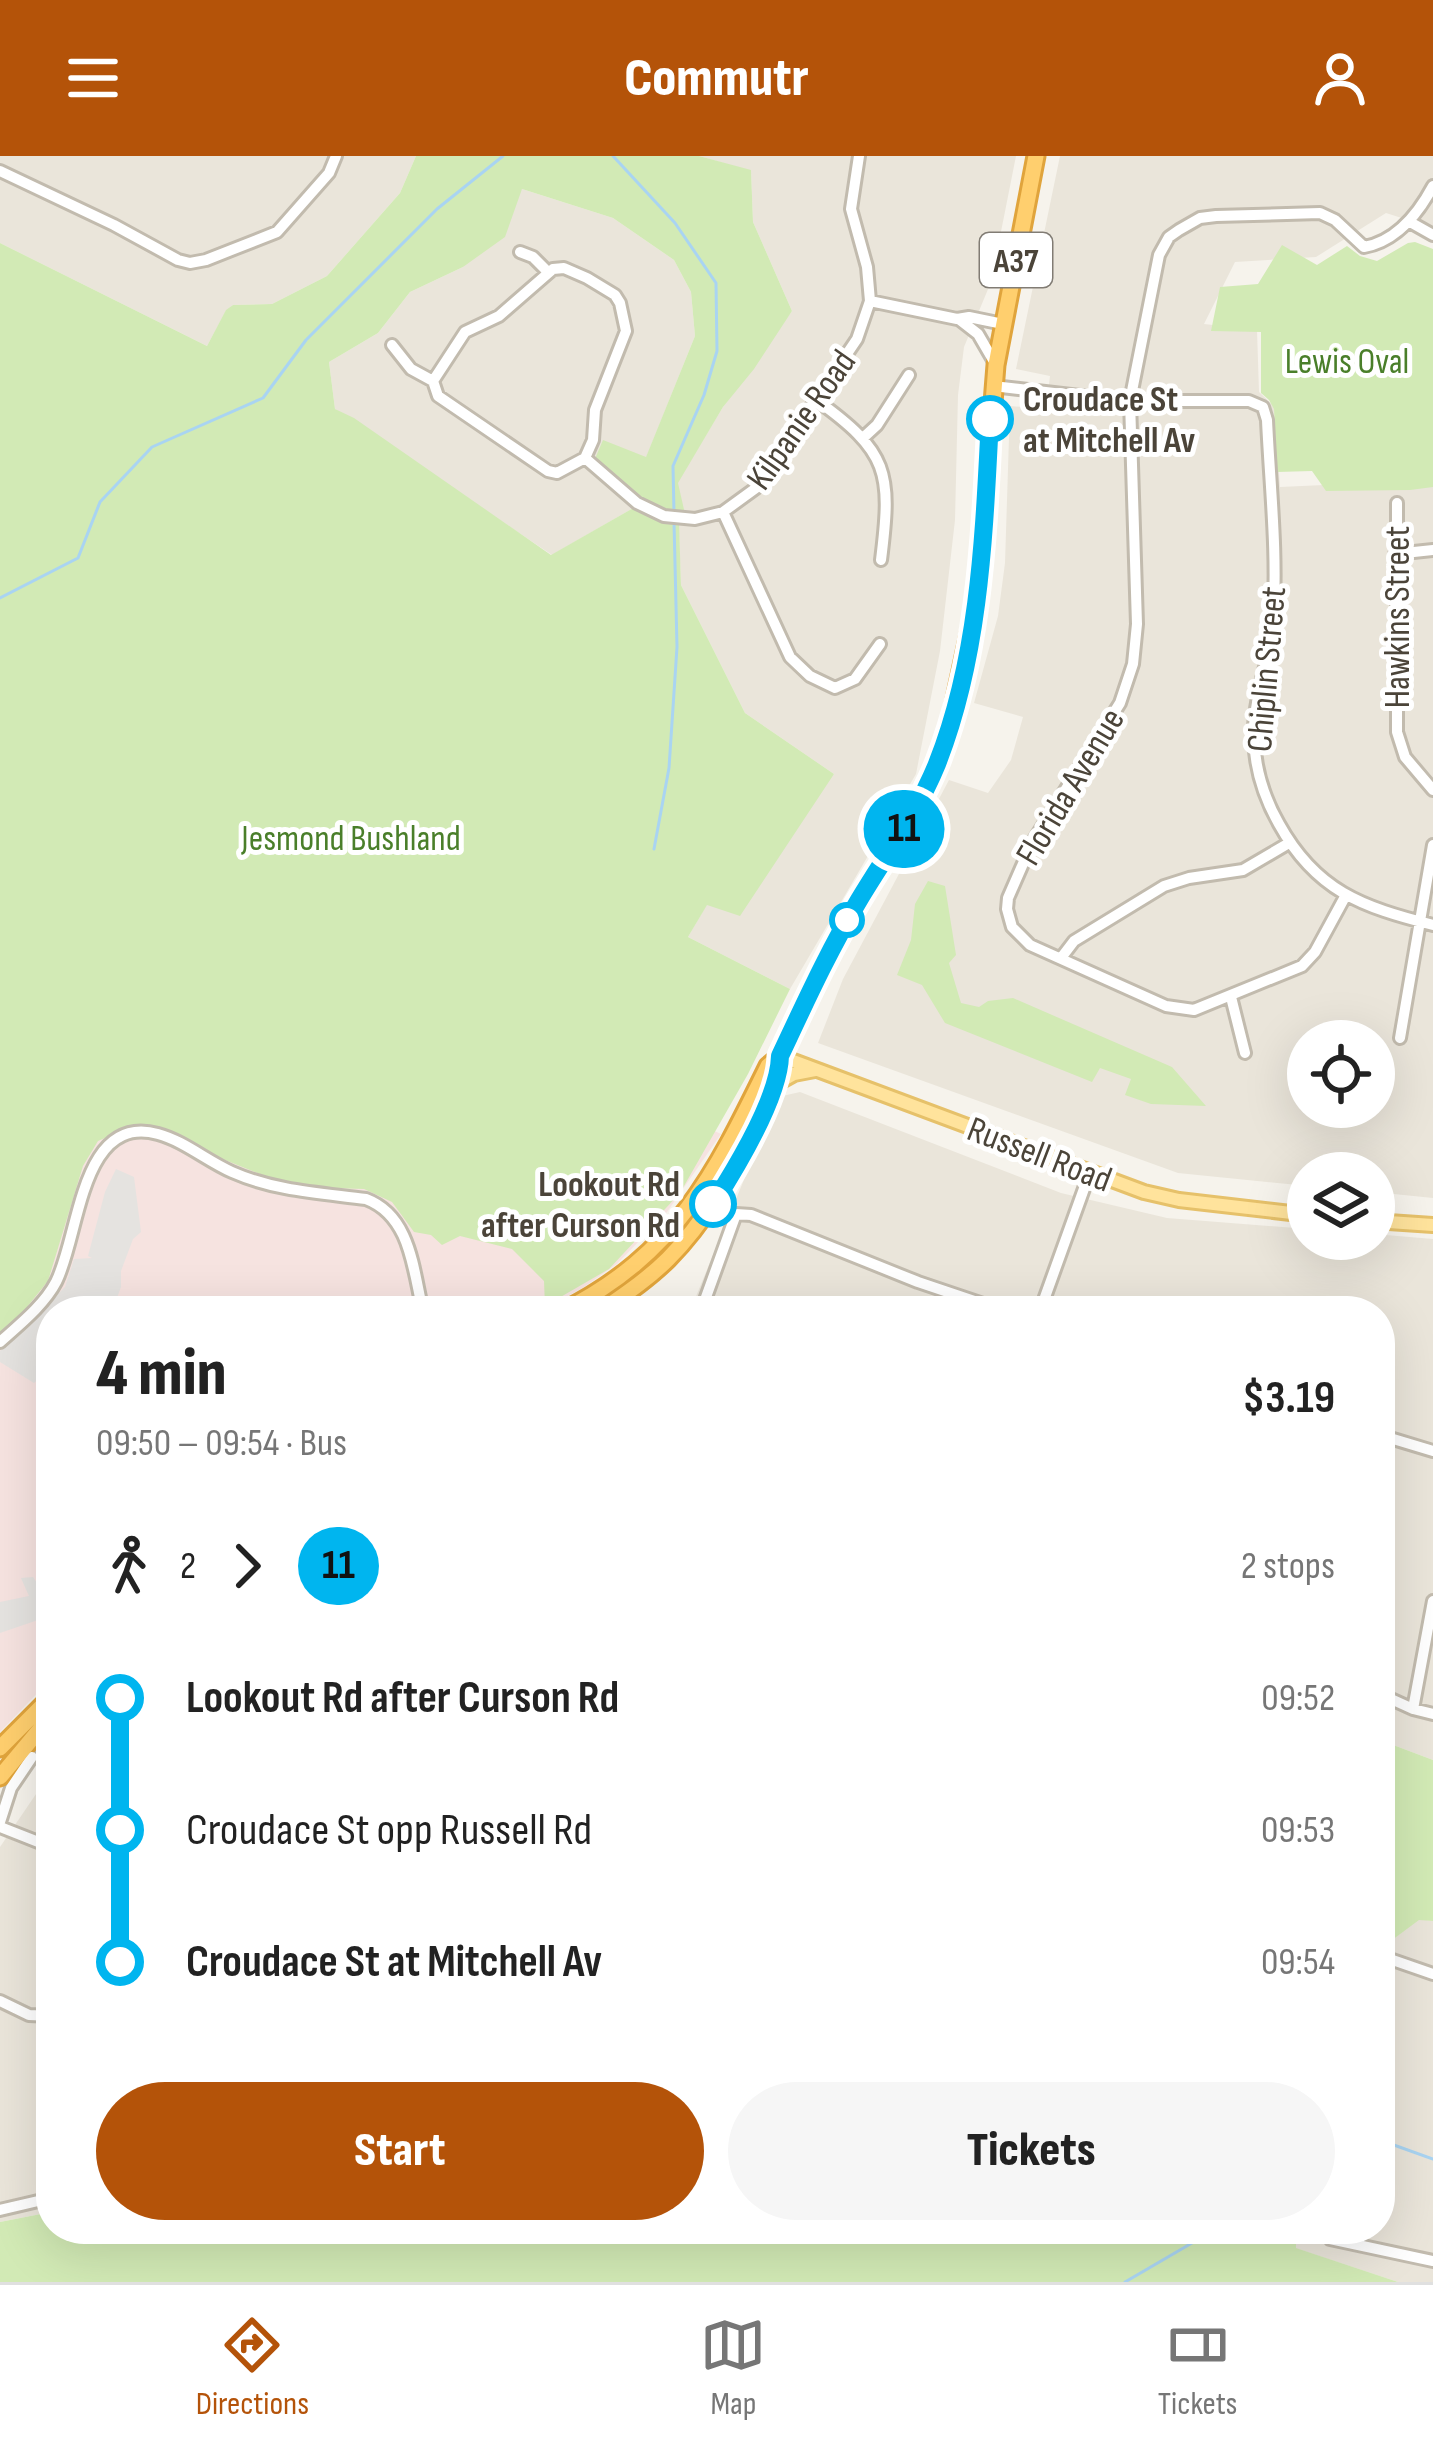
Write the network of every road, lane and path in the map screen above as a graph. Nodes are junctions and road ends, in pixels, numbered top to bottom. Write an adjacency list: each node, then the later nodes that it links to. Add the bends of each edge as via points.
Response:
1 (334, 156): 4 (street, via 277,232 190,263)
2 (859, 156): 10 (street, via 850,209)
3 (1036, 156): 12 (highway, A37)
4 (0, 171)
5 (1433, 186): 6 (street)
6 (1410, 222): 7 (street); 19 (street, Florida Avenue, via 1364,247 1335,220 1312,212 1189,223 1159,255)
7 (1433, 235)
8 (520, 252): 9 (street)
9 (547, 271): 16 (street, via 499,316 464,332); 21 (street, via 564,268 615,295 625,324)
10 (870, 302): 11 (street); 18 (street, Kilpanie Road, via 856,339)
11 (957, 319): 12 (street); 14 (street, via 978,334)
12 (1004, 324): 14 (highway, A37)
13 (392, 344): 16 (street)
14 (996, 365): 17 (highway, A37)
15 (909, 375): 20 (street)
16 (433, 381): 21 (street, via 438,396 548,471)
17 (993, 386): 19 (street); 38 (highway, A37, via 979,592 937,763)
18 (815, 399): 20 (street); 23 (street, Kilpanie Road, via 756,488)
19 (1130, 401): 29 (street, Chiplin Street, via 1249,401 1267,414 1273,625 1254,742 1262,788); 34 (street, Florida Avenue, via 1137,624 1128,685 1007,898 1018,935)
20 (863, 437): 26 (street, via 887,496)
21 (585, 458): 23 (street, Kilpanie Road, via 664,516)
22 (1396, 503): 25 (street, Hawkins Street)
23 (724, 512): 27 (street, via 800,668 835,688 855,679)
24 (1433, 550): 25 (street)
25 (1395, 554): 28 (street, Hawkins Street, via 1397,732 1405,757)
26 (881, 560)
27 (880, 644)
28 (1433, 790)
29 (1289, 843): 31 (street, Chiplin Street); 34 (street, via 1244,870 1164,886 1074,941)
30 (1433, 845): 32 (street)
31 (1346, 895): 32 (street, Chiplin Street); 35 (street, Florida Avenue, via 1308,961)
32 (1419, 922): 33 (street, Chiplin Street); 36 (street)
33 (1433, 926)
34 (1061, 958): 35 (street, Florida Avenue, via 1175,1009)
35 (1231, 997): 37 (street)
36 (1400, 1038)
37 (1246, 1053)
38 (780, 1056): 39 (main road, Russell Road); 40 (highway, A37); 47 (highway, A37, via 682,1216)
39 (817, 1070): 40 (main road); 41 (main road, Russell Road)
40 (774, 1085): 48 (highway, A37, via 727,1182 690,1235)
41 (1090, 1172): 42 (main road, Russell Road, via 1167,1198); 51 (street)
42 (1287, 1212)
43 (1395, 1223): 44 (main road)
44 (1433, 1225)
45 (45, 1296): 46 (street, via 93,1164 111,1140 140,1132 282,1188 379,1204 406,1239)
46 (419, 1296)
47 (588, 1296)
48 (621, 1296)
49 (706, 1296): 50 (street, via 736,1214)
50 (960, 1296)
51 (1045, 1296)
52 (36, 1308): 53 (street)
53 (0, 1342)
54 (1395, 1440): 55 (street)
55 (1433, 1451)
56 (1433, 1601): 58 (street)
57 (1395, 1700): 58 (street)
58 (1413, 1708): 60 (street)
59 (36, 1711): 62 (highway)
60 (1433, 1714)
61 (36, 1734): 64 (highway)
62 (0, 1748)
63 (32, 1757): 65 (street)
64 (0, 1777)
65 (0, 1824): 66 (street)
66 (36, 1840)
67 (1395, 1961): 68 (street)
68 (1433, 1973)
69 (0, 2001): 70 (street)
70 (36, 2015)
71 (36, 2202): 72 (street)
72 (0, 2210)
73 (1353, 2244): 74 (street)
74 (1433, 2261)

